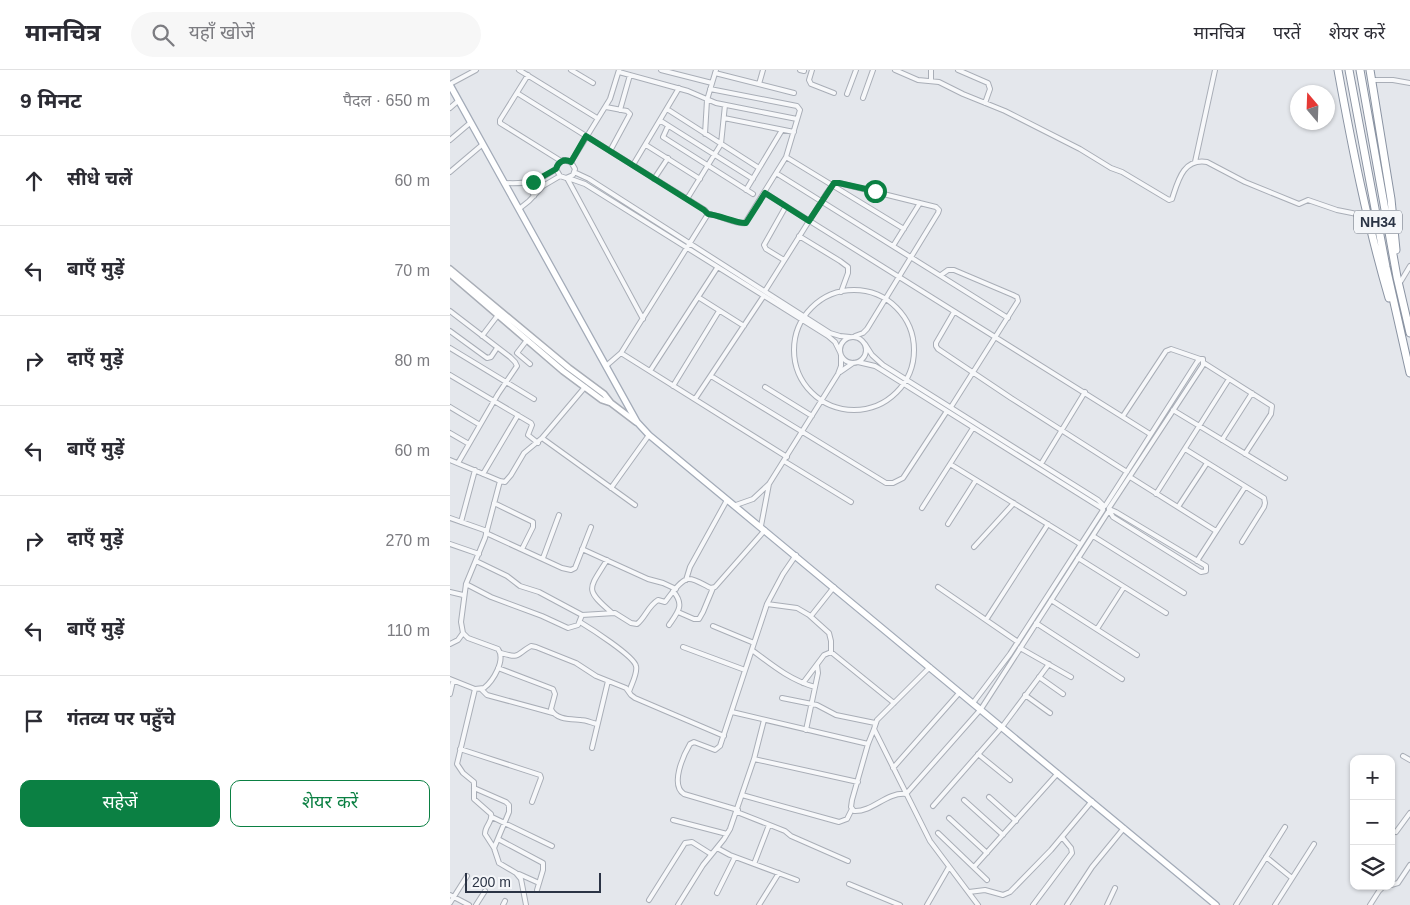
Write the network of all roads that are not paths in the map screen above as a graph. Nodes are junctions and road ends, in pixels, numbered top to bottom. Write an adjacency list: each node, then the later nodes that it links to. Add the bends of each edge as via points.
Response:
1 (476, 70): 27 (street)
2 (520, 70): 19 (street)
3 (571, 70): 24 (street)
4 (662, 70): 23 (street)
5 (763, 70): 25 (street)
6 (812, 70): 32 (street, via 810,84)
7 (856, 70): 33 (street)
8 (873, 70): 34 (street)
9 (896, 70): 22 (street, via 918,80)
10 (931, 70): 22 (street)
11 (958, 70): 37 (street, via 988,83 990,89)
12 (1215, 70): 63 (street)
13 (1338, 70): 89 (highway)
14 (1350, 70): 132 (highway, NH34, via 1386,267)
15 (1360, 70): 118 (highway, NH34)
16 (1370, 70): 21 (highway)
17 (619, 71): 20 (street); 38 (street)
18 (716, 72): 23 (street); 25 (street)
19 (528, 75): 30 (street); 43 (street)
20 (630, 75): 28 (street); 42 (street)
21 (1372, 80): 26 (street); 104 (highway)
22 (931, 81): 37 (street)
23 (712, 82): 29 (street)
24 (593, 83)
25 (759, 84): 31 (street)
26 (1410, 84)
27 (450, 85): 36 (main road)
28 (679, 88): 35 (street); 41 (street)
29 (710, 89): 35 (street); 45 (street, via 797,106 800,110)
30 (517, 93): 52 (street); 61 (street, via 500,123)
31 (794, 93)
32 (834, 93)
33 (847, 94)
34 (863, 98)
35 (706, 100): 39 (street); 51 (street)
36 (458, 101): 40 (street); 47 (main road)
37 (985, 103): 63 (street, via 1080,149 1169,200 1182,173)
38 (606, 106): 42 (street); 43 (street)
39 (725, 106): 44 (street); 45 (street)
40 (450, 108)
41 (667, 109): 46 (street); 51 (street)
42 (620, 110): 57 (street, via 629,112 630,116)
43 (597, 118): 52 (street)
44 (724, 118): 49 (street); 56 (street)
45 (798, 119): 50 (street)
46 (661, 121): 48 (street); 55 (street)
47 (470, 123): 53 (street); 54 (main road)
48 (668, 126): 58 (street); 65 (street, via 663,137)
49 (782, 130): 50 (street); 66 (street)
50 (794, 132): 59 (street)
51 (705, 134): 56 (street)
52 (586, 136): 57 (street); 62 (street)
53 (450, 140)
54 (483, 144): 68 (street); 76 (main road)
55 (646, 144): 60 (street); 64 (street)
56 (721, 144): 58 (street); 66 (street)
57 (610, 151): 64 (street)
58 (715, 155): 65 (street); 75 (street)
59 (786, 157): 70 (street); 78 (street)
60 (668, 158): 73 (street); 74 (street)
61 (561, 161): 62 (street); 67 (street)
62 (571, 162): 69 (street)
63 (1195, 162): 89 (street, via 1207,162 1299,204 1308,200)
64 (633, 165): 73 (street)
65 (708, 165): 74 (street); 79 (street)
66 (760, 168): 75 (street)
67 (556, 169): 71 (street); 77 (street)
68 (450, 172)
69 (574, 172): 72 (street); 93 (street)
70 (776, 173): 80 (street); 84 (street)
71 (560, 176): 72 (street); 82 (street)
72 (568, 178): 95 (street, via 585,184); 116 (street)
73 (654, 179): 83 (street)
74 (700, 179): 83 (street)
75 (753, 179): 79 (street)
76 (504, 183): 77 (street); 87 (main road)
77 (528, 184): 82 (street)
78 (832, 185): 84 (street); 85 (street, via 836,182); 91 (street)
79 (746, 190): 81 (street)
80 (765, 193): 86 (street); 88 (street, via 744,224)
81 (752, 194)
82 (534, 196): 87 (street)
83 (686, 199): 88 (street)
84 (822, 201): 90 (street); 94 (street)
85 (920, 203): 91 (street); 96 (street, via 936,207 939,212)
86 (786, 206): 90 (street); 97 (street, via 764,245)
87 (519, 209): 137 (main road)
88 (708, 214): 93 (street)
89 (1367, 216): 132 (highway)
90 (809, 221): 92 (street); 103 (street)
91 (904, 229): 94 (street)
92 (799, 236): 97 (street); 106 (street, via 848,267)
93 (691, 243): 95 (street); 105 (street)
94 (893, 246): 96 (street)
95 (688, 249): 99 (street); 116 (street)
96 (911, 258): 101 (street); 103 (street)
97 (784, 260): 105 (street)
98 (1410, 266): 104 (street)
99 (717, 268): 107 (street); 108 (street)
100 (450, 269): 102 (street)
101 (941, 275): 115 (street); 115 (street, via 951,269 1017,297 1018,303)
102 (452, 276): 113 (street); 157 (street, via 604,394)
103 (899, 277): 109 (street); 112 (street)
104 (1401, 282): 118 (highway)
105 (765, 291): 114 (street)
106 (841, 292): 109 (street, via 863,290); 114 (street, via 823,297)
107 (698, 297): 111 (street); 138 (street)
108 (763, 297): 117 (street); 119 (street)
109 (886, 298): 120 (street); 144 (street, via 901,312 912,336 914,354)
110 (450, 311): 123 (street)
111 (720, 311): 119 (street); 148 (street)
112 (954, 312): 125 (street); 139 (street, via 936,346)
113 (498, 315): 123 (street); 126 (street)
114 (804, 315): 117 (street); 124 (street, via 830,333)
115 (1008, 318): 125 (street)
116 (643, 319): 130 (street)
117 (800, 320): 131 (street, via 832,339); 156 (street, via 794,346 797,370 808,390)
118 (1408, 322): 122 (highway, NH34)
119 (744, 326): 143 (street)
120 (867, 329): 124 (street); 127 (street)
121 (450, 331): 129 (street, via 487,358)
122 (1410, 333)
123 (482, 336): 129 (street)
124 (853, 336): 127 (street); 131 (street, via 843,341)
125 (995, 337): 139 (street); 151 (street)
126 (528, 340): 136 (street, via 517,353); 149 (street)
127 (864, 342): 134 (street, via 865,357); 144 (street, via 877,360)
128 (450, 348): 146 (street)
129 (497, 348): 146 (street, via 517,364)
130 (622, 353): 137 (street); 138 (street)
131 (841, 354): 134 (street, via 847,361); 141 (street)
132 (1406, 356): 140 (highway, NH34)
133 (1200, 359): 135 (street); 164 (street, via 1171,349 1166,351); 172 (street)
134 (856, 362): 141 (street); 147 (street, via 875,366)
135 (1204, 363): 145 (street); 160 (street)
136 (530, 364)
137 (606, 366): 165 (main road)
138 (650, 371): 148 (street)
139 (973, 372): 159 (street); 169 (street)
140 (1410, 373)
141 (838, 374): 156 (street)
142 (450, 375): 155 (street)
143 (711, 376): 154 (street); 170 (street)
144 (906, 379): 147 (street); 159 (street)
145 (1229, 379): 152 (street); 167 (street)
146 (506, 382): 153 (street); 155 (street)
147 (904, 384): 156 (street, via 885,401 864,409 842,408); 161 (street)
148 (674, 386): 154 (street)
149 (585, 388): 157 (street); 174 (street)
150 (765, 388): 163 (street)
151 (1085, 392): 164 (street); 169 (street)
152 (1252, 393): 175 (street); 179 (street, via 1273,408)
153 (534, 399)
154 (695, 399): 180 (street)
155 (494, 401): 162 (street); 166 (street)
156 (822, 401): 163 (street)
157 (611, 403): 165 (street)
158 (450, 407): 166 (street)
159 (951, 407): 186 (street)
160 (1173, 410): 167 (street); 190 (street)
161 (947, 411): 168 (street); 170 (street, via 903,478 893,483 882,481)
162 (518, 416): 176 (street, via 531,423 528,435); 189 (street)
163 (812, 416): 170 (street)
164 (1123, 416): 172 (street)
165 (637, 422): 173 (main road)
166 (480, 425): 177 (street)
167 (1198, 426): 175 (street); 178 (street)
168 (973, 428): 185 (street); 208 (street)
169 (1061, 431): 186 (street); 188 (street)
170 (803, 432): 180 (street)
171 (450, 433): 177 (street)
172 (1150, 434): 188 (street)
173 (649, 435): 196 (street); 199 (main road)
174 (542, 438): 176 (street); 196 (street)
175 (1222, 440): 179 (street)
176 (538, 443): 193 (street, via 524,453 507,480)
177 (469, 444): 184 (street)
178 (1185, 449): 183 (street); 197 (street)
179 (1245, 454): 191 (street)
180 (787, 456): 182 (street)
181 (450, 460): 184 (street)
182 (784, 462): 194 (street); 200 (street)
183 (1207, 462): 195 (street); 206 (street)
184 (458, 463): 187 (street)
185 (950, 464): 192 (street); 207 (street)
186 (1041, 464): 208 (street, via 1098,500)
187 (475, 470): 189 (street); 211 (street)
188 (1127, 472): 208 (street)
189 (482, 474): 193 (street)
190 (1130, 478): 197 (street); 208 (street)
191 (1285, 478)
192 (976, 480): 203 (street); 212 (street)
193 (500, 481): 201 (street)
194 (769, 484): 198 (street); 202 (street)
195 (1245, 487): 216 (street); 219 (street, via 1264,498 1265,503)
196 (611, 488): 204 (street)
197 (1156, 494): 206 (street)
198 (754, 497): 202 (street); 205 (street)
199 (728, 499): 205 (main road); 232 (street)
200 (851, 502)
201 (494, 503): 217 (street); 223 (street, via 533,522)
202 (765, 503): 215 (street)
203 (1014, 503): 213 (street); 222 (street)
204 (635, 505)
205 (736, 505): 215 (main road)
206 (1178, 507): 216 (street)
207 (922, 508)
208 (1106, 509): 218 (street); 221 (street); 231 (street); 231 (street, via 1201,572 1206,571 1206,566)
209 (559, 515): 227 (street)
210 (450, 518): 211 (street)
211 (461, 522): 217 (street)
212 (948, 524)
213 (1048, 524): 221 (street); 249 (street)
214 (591, 527): 224 (street)
215 (763, 528): 226 (main road); 237 (street)
216 (1216, 531): 231 (street)
217 (487, 532): 223 (street); 225 (street)
218 (1093, 536): 228 (street); 240 (street)
219 (1242, 542)
220 (450, 544): 225 (street)
221 (1080, 544): 256 (street)
222 (974, 547)
223 (522, 549): 227 (street)
224 (582, 549): 227 (street, via 575,568 571,570); 229 (street)
225 (479, 554): 230 (street)
226 (796, 555): 234 (main road); 243 (street)
227 (543, 558)
228 (1078, 558): 236 (street); 242 (street)
229 (608, 560): 238 (street); 244 (street, via 591,591)
230 (476, 561): 233 (street); 247 (street)
231 (1197, 561)
232 (686, 580): 237 (street); 238 (street)
233 (466, 584): 241 (street); 250 (street, via 566,628)
234 (834, 587): 248 (street); 267 (main road)
235 (938, 587): 249 (street)
236 (1124, 587): 246 (street); 254 (street)
237 (713, 588): 245 (street, via 699,618)
238 (674, 590): 244 (street, via 667,601 658,600 653,604 637,624); 245 (street, via 680,602)
239 (450, 592): 241 (street)
240 (1184, 593)
241 (463, 595): 255 (street)
242 (1051, 600): 251 (street); 254 (street)
243 (767, 604): 248 (street, via 797,608); 257 (street)
244 (611, 612): 247 (street)
245 (678, 612): 252 (street)
246 (1166, 613)
247 (582, 615): 250 (street)
248 (810, 616): 262 (street, via 829,634)
249 (986, 620): 256 (street)
250 (580, 622): 279 (street, via 636,664)
251 (1036, 623): 260 (street); 272 (street)
252 (669, 626)
253 (713, 626): 257 (street)
254 (1097, 629): 264 (street)
255 (463, 633): 258 (street); 263 (street)
256 (1018, 642): 286 (street)
257 (754, 643): 261 (street)
258 (450, 644)
259 (683, 647): 269 (street)
260 (1020, 648): 265 (street); 288 (street)
261 (752, 650): 269 (street); 275 (street)
262 (831, 652): 266 (street); 285 (street)
263 (501, 653): 268 (street); 274 (street, via 518,656 534,646 568,659)
264 (1137, 655)
265 (1048, 664): 270 (street); 271 (street)
266 (817, 665): 275 (street); 276 (street)
267 (930, 666): 280 (main road); 285 (street)
268 (498, 668): 278 (street, via 490,682); 290 (street, via 553,689)
269 (745, 670): 289 (street)
270 (1039, 677): 282 (street); 283 (street)
271 (1071, 677)
272 (1122, 679)
273 (452, 680): 277 (street); 281 (street)
274 (608, 681): 279 (street); 294 (street)
275 (803, 683): 276 (street)
276 (815, 687): 287 (street)
277 (476, 689): 278 (street); 301 (street)
278 (481, 689): 290 (street, via 488,695)
279 (629, 692): 298 (street, via 635,698)
280 (960, 692): 286 (main road); 306 (street)
281 (450, 694)
282 (1063, 694)
283 (1025, 695): 291 (street); 295 (street)
284 (782, 698): 287 (street)
285 (894, 703): 293 (street)
286 (973, 703): 288 (main road)
287 (811, 704): 293 (street, via 836,715); 297 (street)
288 (980, 709): 295 (main road); 311 (street)
289 (732, 712): 292 (street); 298 (street)
290 (553, 713): 294 (street, via 570,720)
291 (1050, 713)
292 (764, 720): 297 (street); 304 (street)
293 (875, 723): 296 (street)
294 (597, 724): 300 (street)
295 (1002, 727): 302 (street); 307 (main road)
296 (874, 729): 299 (street); 306 (street)
297 (806, 730): 299 (street)
298 (724, 736): 319 (street, via 717,749 694,742 690,744 677,784 684,794)
299 (868, 744): 309 (street)
300 (592, 748)
301 (460, 749): 310 (street, via 457,766 473,780); 316 (street, via 540,775)
302 (978, 754): 308 (street); 317 (street)
303 (1402, 756): 305 (street)
304 (754, 759): 309 (street); 312 (street)
305 (1410, 760)
306 (893, 768): 311 (street)
307 (1058, 773): 315 (main road); 324 (street)
308 (1010, 780)
309 (858, 782): 318 (street)
310 (474, 788): 321 (street, via 474,799 490,811); 325 (street, via 509,805)
311 (906, 794): 318 (street, via 896,794 862,810); 347 (street, via 930,841)
312 (742, 795): 318 (street, via 839,822 847,819); 319 (street)
313 (989, 797): 324 (street)
314 (964, 800): 332 (street)
315 (1092, 801): 328 (main road); 333 (street)
316 (532, 802)
317 (933, 806)
318 (852, 809)
319 (737, 811): 326 (street); 331 (street)
320 (1410, 813): 329 (street)
321 (492, 817): 325 (street); 337 (street, via 485,834)
322 (949, 818): 339 (street)
323 (673, 820): 331 (street)
324 (1016, 820): 332 (street)
325 (504, 824): 334 (street); 336 (street)
326 (769, 825): 343 (street); 344 (street)
327 (1285, 827): 342 (street)
328 (1124, 828): 367 (main road); 376 (street, via 1092,867)
329 (1396, 832)
330 (938, 833): 346 (street)
331 (727, 834): 338 (street)
332 (1003, 835): 339 (street)
333 (1062, 837): 361 (street, via 1006,895 985,890); 366 (street, via 1072,853)
334 (498, 839): 337 (street); 354 (street, via 543,863)
335 (1314, 844): 351 (street)
336 (552, 846)
337 (494, 848): 348 (street, via 501,865)
338 (717, 848): 340 (street); 341 (street)
339 (987, 853): 346 (street)
340 (711, 854): 364 (street, via 692,842 685,844); 371 (street)
341 (735, 857): 344 (street); 362 (street)
342 (1266, 857): 351 (street); 378 (street)
343 (848, 861)
344 (754, 864): 349 (street)
345 (1410, 866): 356 (street)
346 (974, 867): 353 (street)
347 (949, 868): 361 (street); 374 (street)
348 (516, 873): 354 (street); 370 (street, via 523,883)
349 (779, 873): 352 (street); 372 (street)
350 (467, 876): 363 (street)
351 (1292, 878): 379 (street)
352 (797, 880)
353 (986, 880)
354 (539, 883): 358 (street)
355 (849, 884): 373 (street)
356 (1395, 884)
357 (1115, 888): 377 (street)
358 (537, 890)
359 (1380, 890): 380 (street)
360 (485, 891): 369 (street)
361 (969, 892): 375 (street)
362 (717, 893)
363 (452, 896): 365 (street); 368 (street)
364 (649, 900)
365 (450, 903)
366 (1033, 904)
367 (1212, 904)
368 (469, 905)
369 (476, 905)
370 (526, 905)
371 (678, 905)
372 (759, 905)
373 (900, 905)
374 (927, 905)
375 (978, 905)
376 (1067, 905)
377 (1107, 905)
378 (1236, 905)
379 (1275, 905)
380 (1370, 905)

